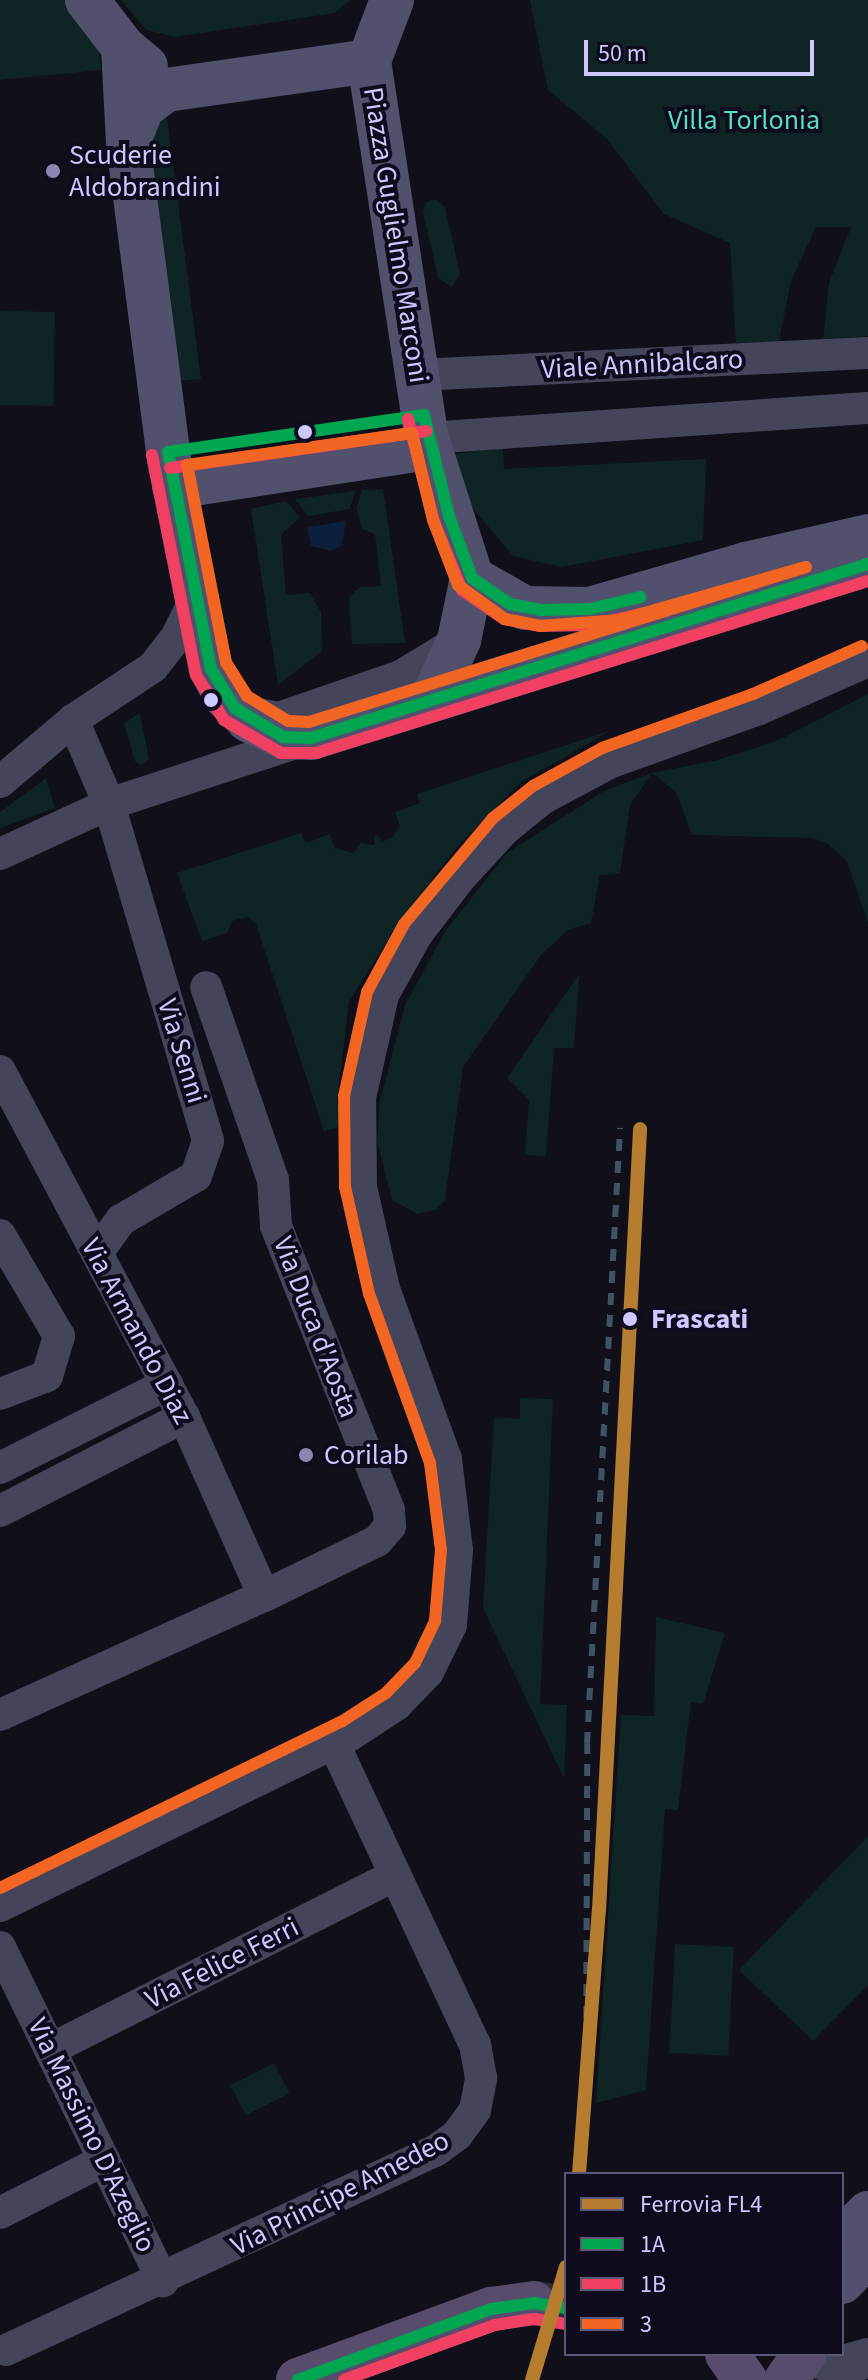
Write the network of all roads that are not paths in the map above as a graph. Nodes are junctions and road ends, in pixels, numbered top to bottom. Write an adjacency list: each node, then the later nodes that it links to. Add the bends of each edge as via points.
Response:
1 (87, 0): 3 (main road, Piazza Guglielmo Marconi)
2 (392, 0): 4 (main road)
3 (123, 47): 5 (main road, Piazza Guglielmo Marconi, via 153,71); 6 (main road)
4 (369, 61): 5 (main road, Piazza Guglielmo Marconi); 8 (main road, Piazza Guglielmo Marconi)
5 (187, 84): 6 (main road, Piazza Guglielmo Marconi, via 149,99)
6 (128, 143): 11 (main road)
7 (868, 353): 8 (street, Viale Annibalcaro)
8 (417, 375): 10 (main road, Piazza Guglielmo Marconi)
9 (868, 408): 10 (street, Viale Annibalcaro)
10 (428, 443): 11 (main road); 14 (main road, Piazza Guglielmo Marconi)
11 (174, 487): 15 (main road)
12 (868, 536): 14 (main road, via 590,609 525,608)
13 (868, 564): 18 (main road)
14 (472, 578): 16 (main road, Piazza Guglielmo Marconi)
15 (195, 599): 19 (main road, via 211,669); 20 (street, via 176,638 153,667)
16 (459, 640): 18 (main road, Piazza Guglielmo Marconi); 19 (street, via 401,676 279,718)
17 (868, 661): 36 (street, via 583,776 542,799 489,845 417,934 379,1004 360,1098 361,1187 384,1289 446,1459 457,1550 456,1598 447,1637 409,1694)
18 (433, 697): 21 (main road)
19 (235, 708): 21 (main road, via 283,737)
20 (73, 720): 22 (street); 23 (street, Via Senni)
21 (311, 738): 23 (street)
22 (0, 782)
23 (109, 804): 24 (street); 28 (street, Via Senni, via 208,1141 196,1176 121,1220)
24 (0, 854)
25 (206, 987): 34 (street, Via Duca d'Aosta, via 273,1180 284,1248 391,1519 377,1541)
26 (0, 1071): 28 (street, Via Armando Diaz, via 55,1182)
27 (0, 1235): 30 (street, via 59,1336 47,1376)
28 (99, 1250): 29 (street, Via Armando Diaz)
29 (167, 1384): 31 (street, Via Armando Diaz); 32 (street)
30 (0, 1394)
31 (184, 1417): 33 (street); 34 (street, Via Armando Diaz)
32 (0, 1468)
33 (0, 1511)
34 (264, 1596): 35 (street)
35 (0, 1715)
36 (334, 1744): 37 (street, Via Principe Amedeo); 38 (street)
37 (393, 1876): 40 (street, Via Felice Ferri); 47 (street, Via Principe Amedeo, via 475,2045 481,2078 475,2110 457,2135 435,2151)
38 (0, 1906)
39 (0, 1947): 40 (street, Via Massimo D'Azeglio)
40 (51, 2049): 41 (street, Via Massimo D'Azeglio)
41 (104, 2160): 42 (street); 47 (street, Via Massimo D'Azeglio)
42 (0, 2213)
43 (868, 2213): 44 (main road)
44 (844, 2237)
45 (868, 2255): 46 (main road)
46 (844, 2280)
47 (163, 2281): 49 (street, Via Principe Amedeo)
48 (534, 2303): 53 (main road, via 491,2309)
49 (2, 2349)
50 (728, 2356): 54 (main road)
51 (868, 2358): 52 (street, via 840,2366)
52 (797, 2368)
53 (298, 2380)
54 (745, 2380)

